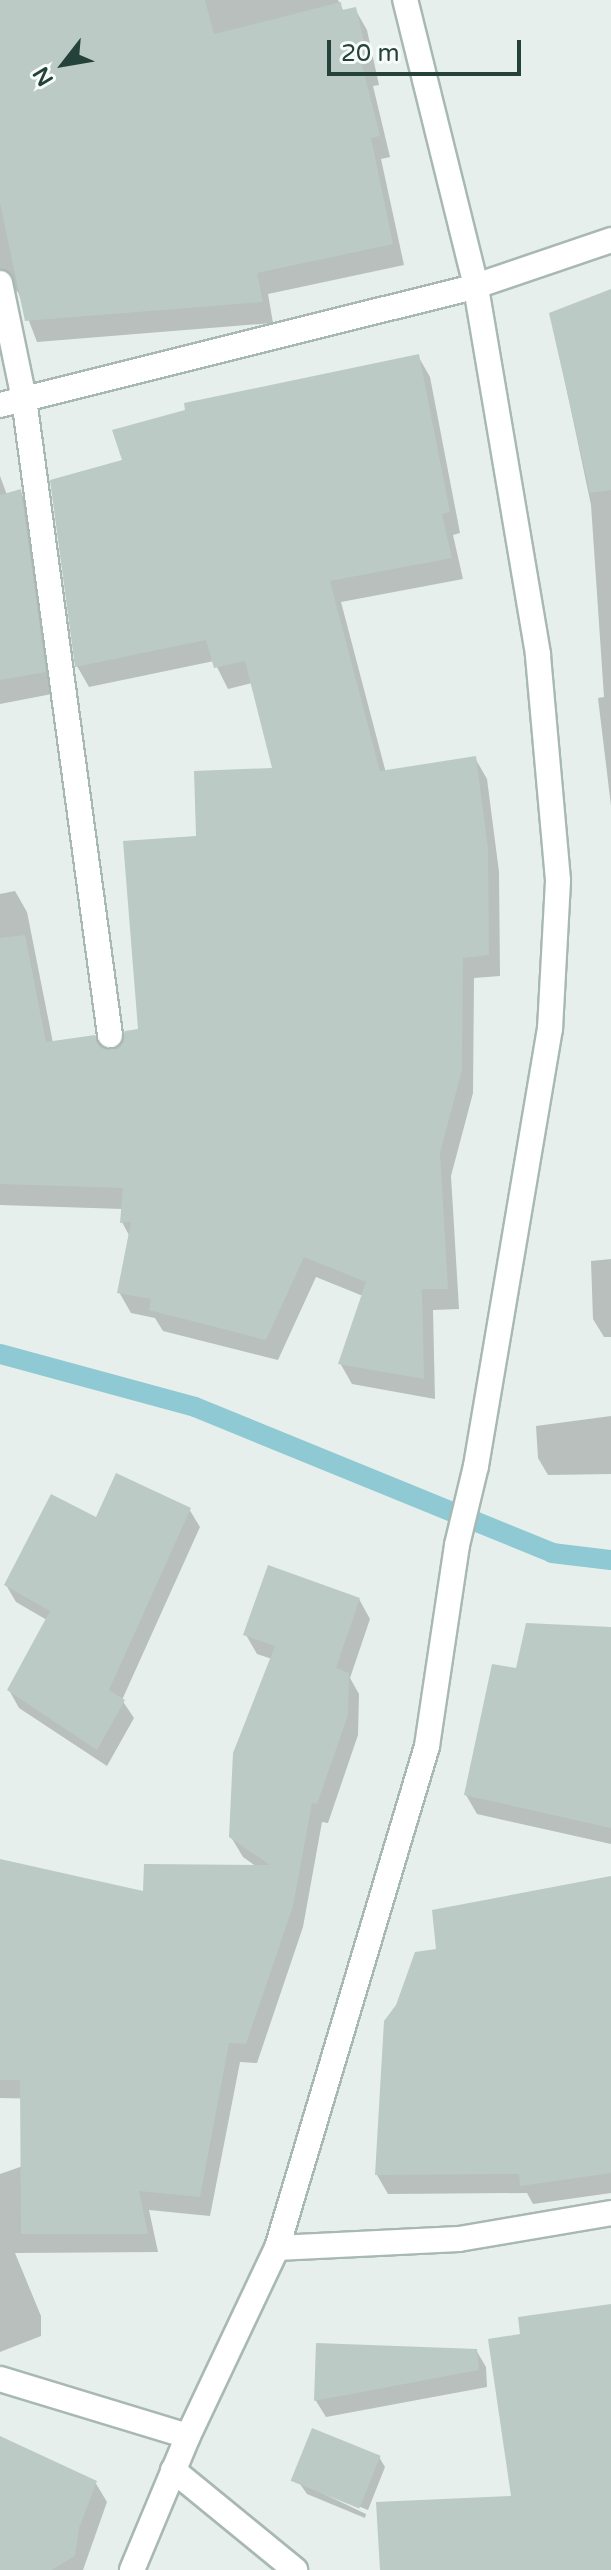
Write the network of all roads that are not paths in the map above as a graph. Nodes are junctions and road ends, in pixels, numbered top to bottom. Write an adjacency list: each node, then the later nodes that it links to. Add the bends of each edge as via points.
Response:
1 (405, 0): 4 (street)
2 (611, 240): 4 (street)
3 (0, 283): 5 (street)
4 (476, 286): 5 (street); 9 (street, via 538,654 558,880 550,1029 476,1466 457,1545 427,1746)
5 (24, 399): 6 (street); 7 (street)
6 (0, 405)
7 (110, 1035)
8 (611, 2213): 9 (street, via 459,2239)
9 (277, 2248): 11 (street)
10 (0, 2379): 11 (street)
11 (188, 2436): 12 (street)
12 (173, 2470): 13 (street); 14 (street)
13 (132, 2570)
14 (295, 2570)

